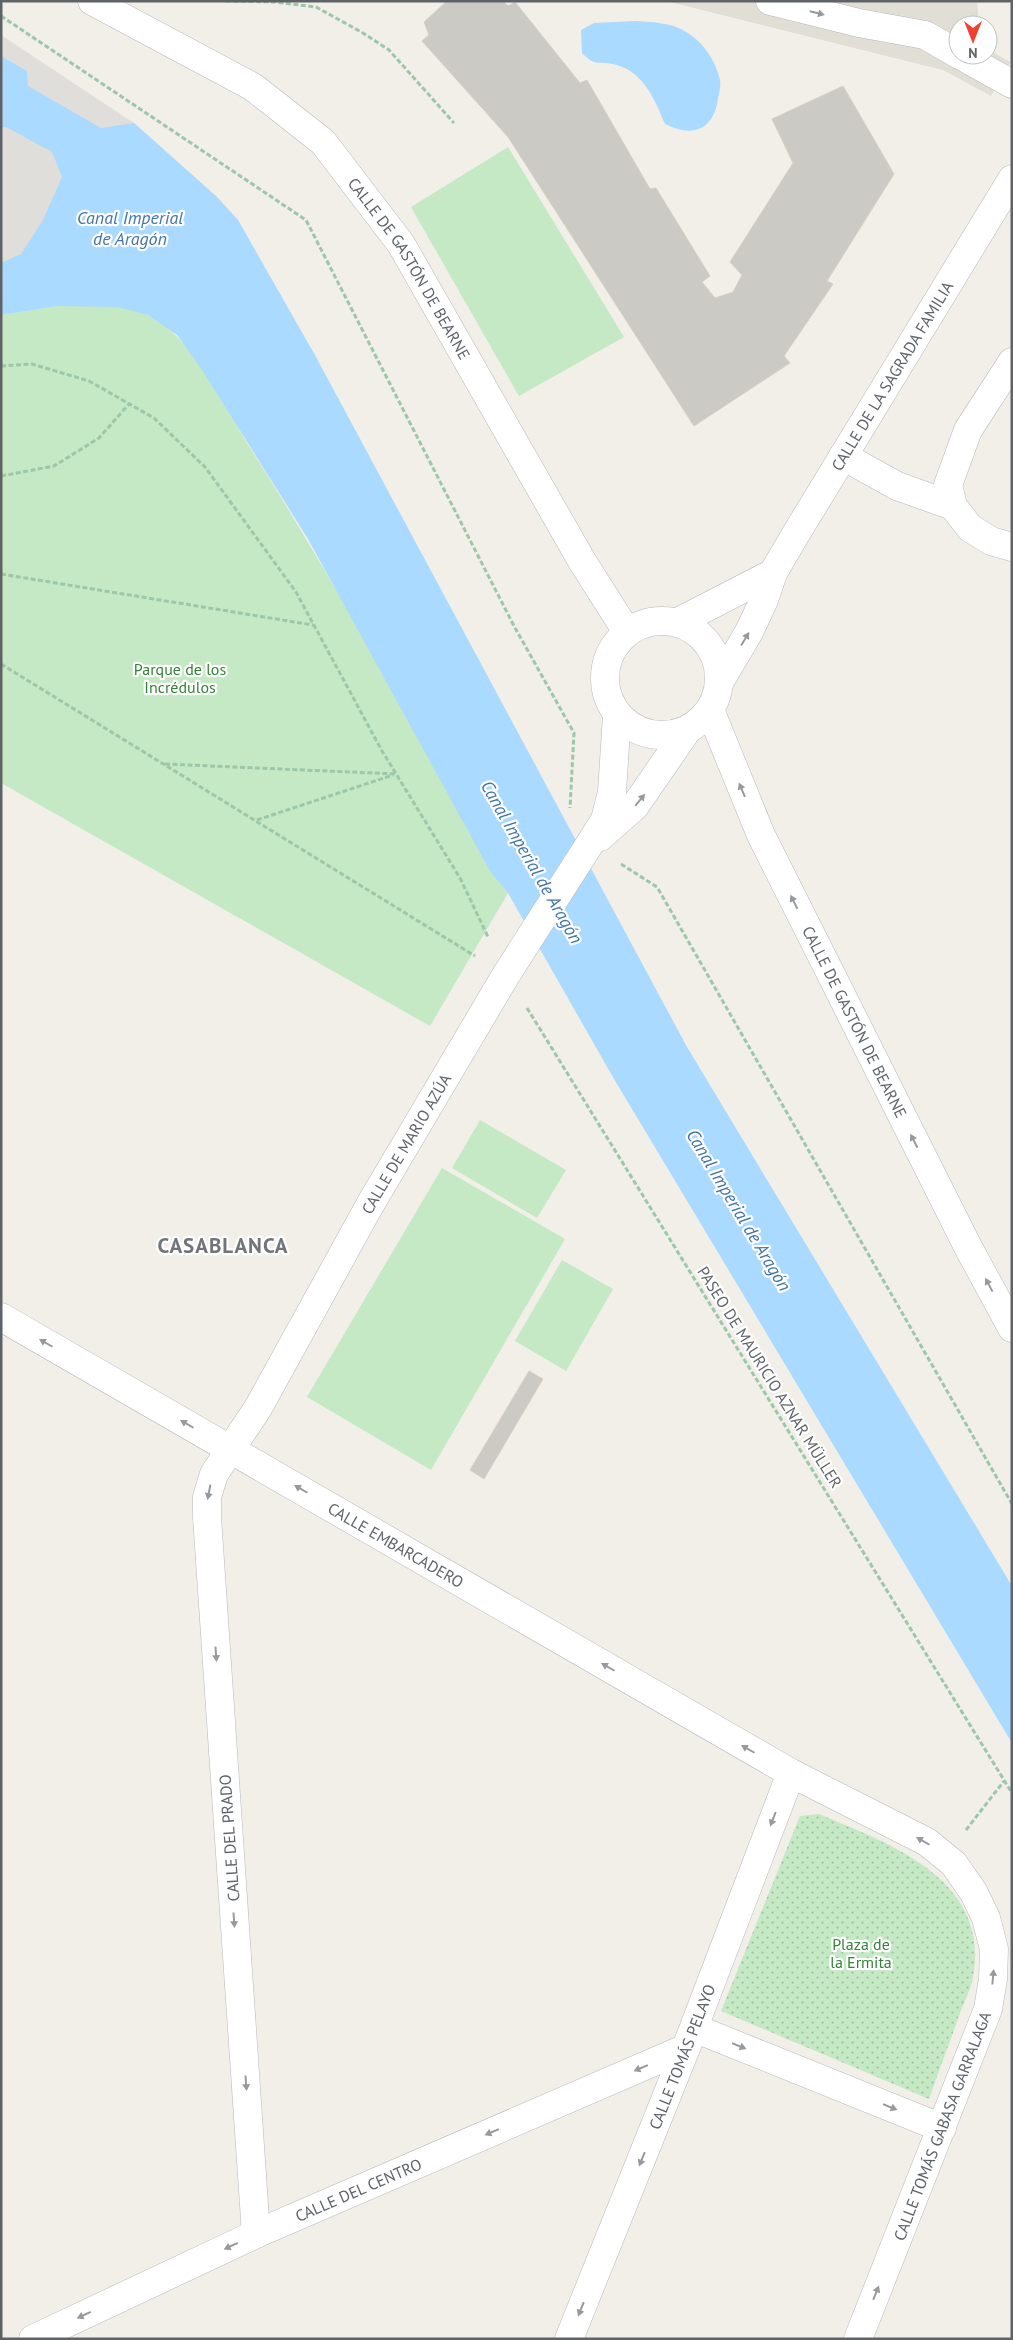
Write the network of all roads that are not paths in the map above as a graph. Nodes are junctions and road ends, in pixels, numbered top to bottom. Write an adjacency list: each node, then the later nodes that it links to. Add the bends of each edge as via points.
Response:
1 (92, 1): 13 (street, CALLE DE GASTÓN DE BEARNE, via 253,87 322,142 401,244 582,562)
2 (770, 1): 3 (street, one-way to 3, via 925,36)
3 (948, 48)
4 (978, 65): 5 (street)
5 (1012, 84)
6 (1012, 178): 8 (street, CALLE DE LA SAGRADA FAMILIA)
7 (1012, 362): 9 (street, via 968,430 948,484)
8 (843, 456): 9 (street, via 898,486); 11 (street, CALLE DE LA SAGRADA FAMILIA)
9 (953, 506): 10 (street, via 970,528 991,541)
10 (1012, 547)
11 (774, 573): 12 (street); 14 (street, CALLE DE LA SAGRADA FAMILIA, one-way to 11, via 749,632)
12 (678, 622): 13 (street, via 656,620); 14 (street, via 695,630 709,644 717,661)
13 (627, 632): 16 (street, via 611,650 605,666 605,687)
14 (720, 681): 15 (street)
15 (710, 710): 17 (street); 20 (street, CALLE DE GASTÓN DE BEARNE, one-way to 15, via 968,1247 761,834)
16 (617, 715): 17 (street, via 639,732 654,736); 18 (street, CALLE DE MARIO AZÚA, via 609,806 605,820)
17 (688, 730): 18 (street, CALLE DE MARIO AZÚA, one-way to 17, via 635,806)
18 (588, 848): 21 (street, CALLE DE MARIO AZÚA, via 506,975 371,1203 258,1408)
19 (1, 1317): 21 (street, CALLE EMBARCADERO, one-way to 19)
20 (1012, 1328)
21 (230, 1448): 22 (street, CALLE EMBARCADERO, one-way to 21); 25 (street, CALLE DEL PRADO, one-way to 25, via 212,1479 207,1497 207,1517)
22 (790, 1774): 23 (street, CALLE TOMÁS PELAYO, one-way to 23); 24 (street, CALLE TOMÁS GABASA GARRALAGA, one-way to 22, via 988,2009 994,1949 986,1918 954,1864 927,1842)
23 (690, 2038): 24 (street, one-way to 24); 25 (street, CALLE DEL CENTRO, one-way to 25); 27 (street, CALLE TOMÁS PELAYO, one-way to 27)
24 (942, 2128): 28 (street, CALLE TOMÁS GABASA GARRALAGA, one-way to 24)
25 (256, 2234): 26 (street, CALLE DEL CENTRO, one-way to 26)
26 (33, 2339)
27 (569, 2339)
28 (858, 2339)

